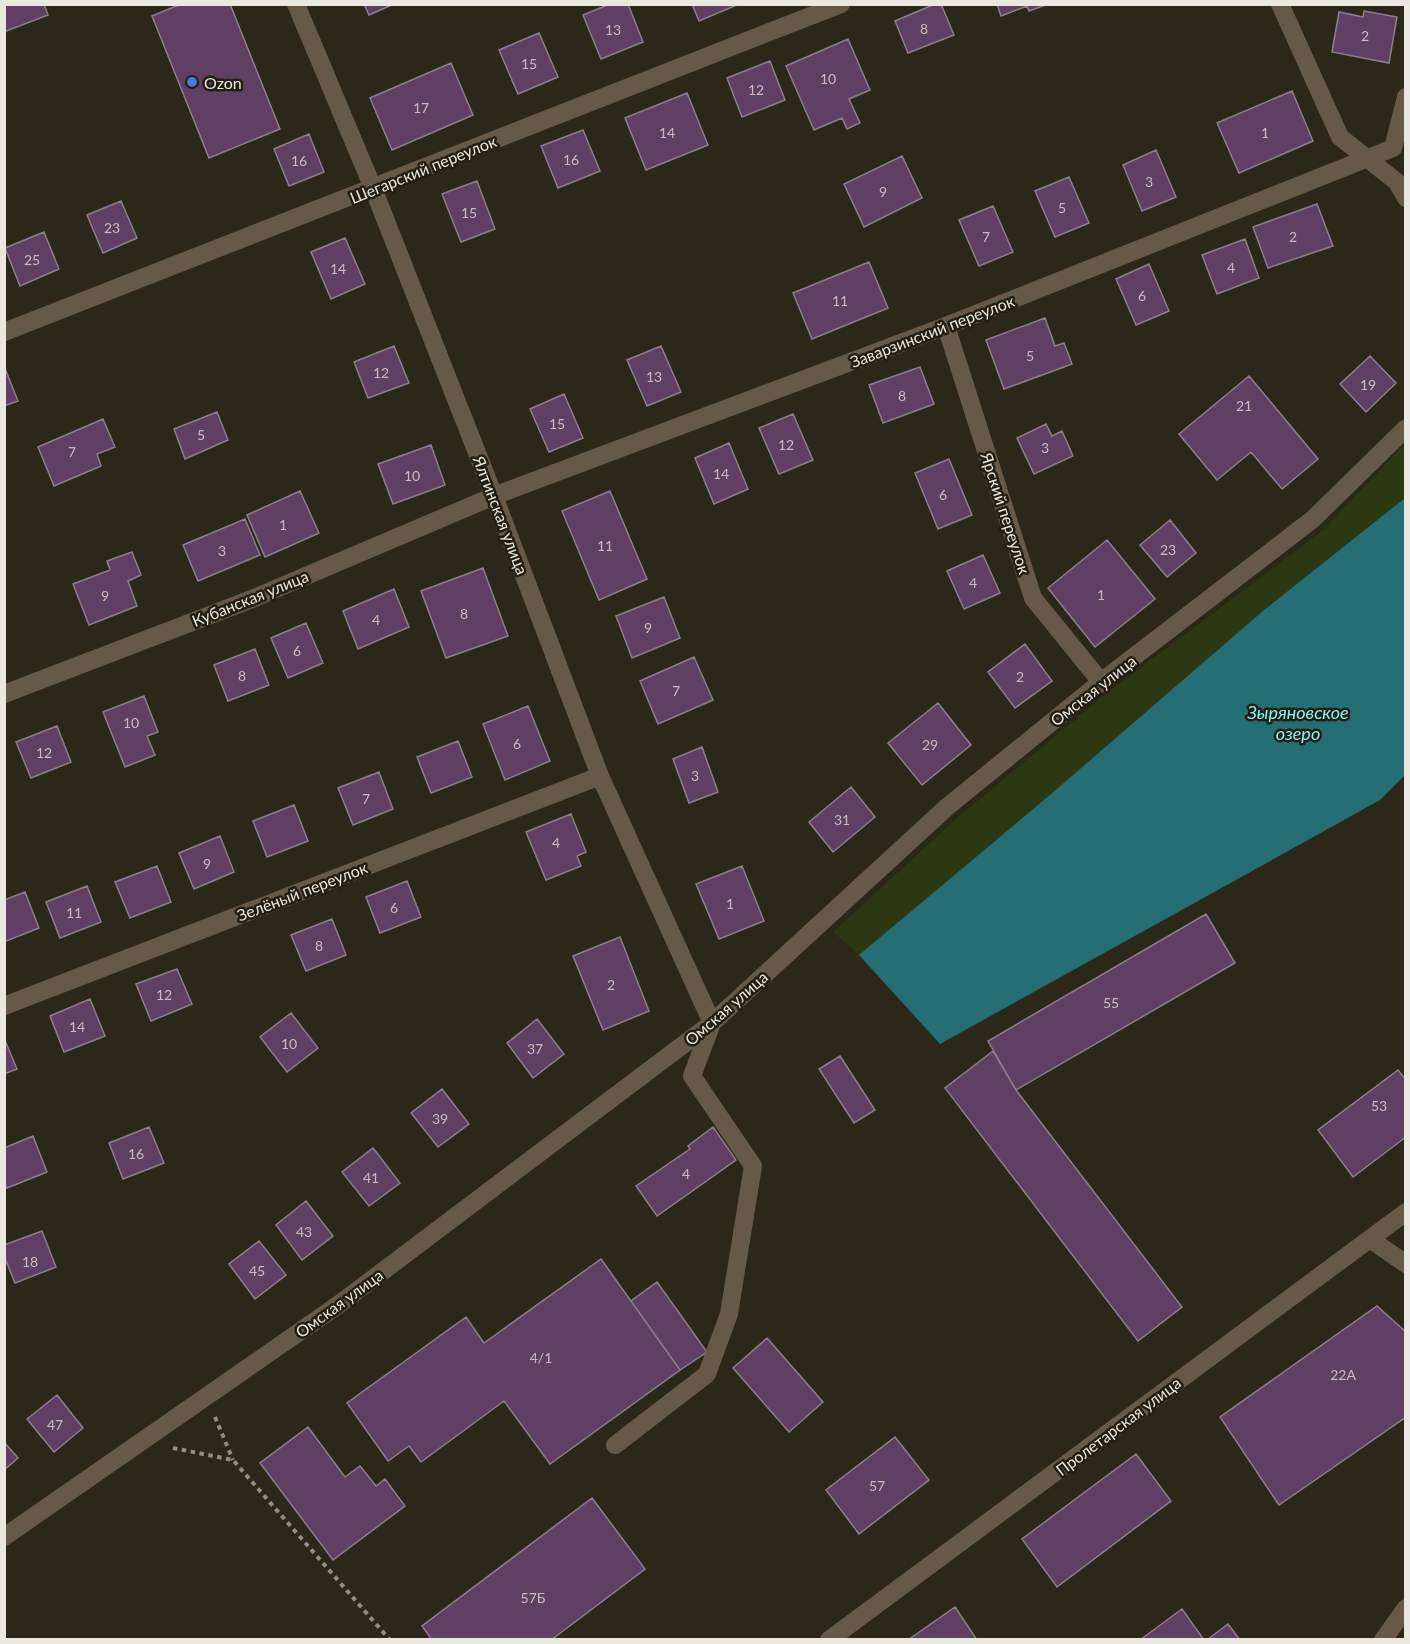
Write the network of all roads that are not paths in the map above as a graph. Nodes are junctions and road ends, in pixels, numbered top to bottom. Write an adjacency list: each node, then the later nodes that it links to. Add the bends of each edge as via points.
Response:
1 (296, 4): 6 (street, Ялтинская улица)
2 (841, 4): 6 (street, Шегарский переулок)
3 (1280, 4): 5 (street, via 1340,137)
4 (1406, 97): 5 (street, Заварзинский переулок, via 1393,148)
5 (1368, 158): 7 (street, via 1397,182); 8 (street, Заварзинский переулок)
6 (373, 188): 9 (street, Шегарский переулок); 11 (street, Ялтинская улица)
7 (1406, 198)
8 (946, 326): 11 (street, Заварзинский переулок); 12 (street, Ярский переулок, via 1033,598)
9 (4, 332)
10 (1406, 428): 12 (street, Омская улица, via 1313,519)
11 (494, 496): 13 (street, Кубанская улица, via 252,599); 14 (street, Ялтинская улица)
12 (1101, 682): 16 (street, Омская улица, via 947,807)
13 (4, 694)
14 (600, 776): 15 (street, Зелёный переулок); 16 (street, Ялтинская улица)
15 (4, 1006)
16 (712, 1023): 20 (street, via 692,1076 753,1166 729,1314 707,1374); 21 (street, Омская улица, via 338,1305)
17 (1406, 1212): 18 (street, Пролетарская улица)
18 (1370, 1239): 19 (street); 23 (street, Пролетарская улица)
19 (1406, 1264)
20 (615, 1445)
21 (4, 1537)
22 (1406, 1608): 24 (street)
23 (829, 1640)
24 (1383, 1640)

